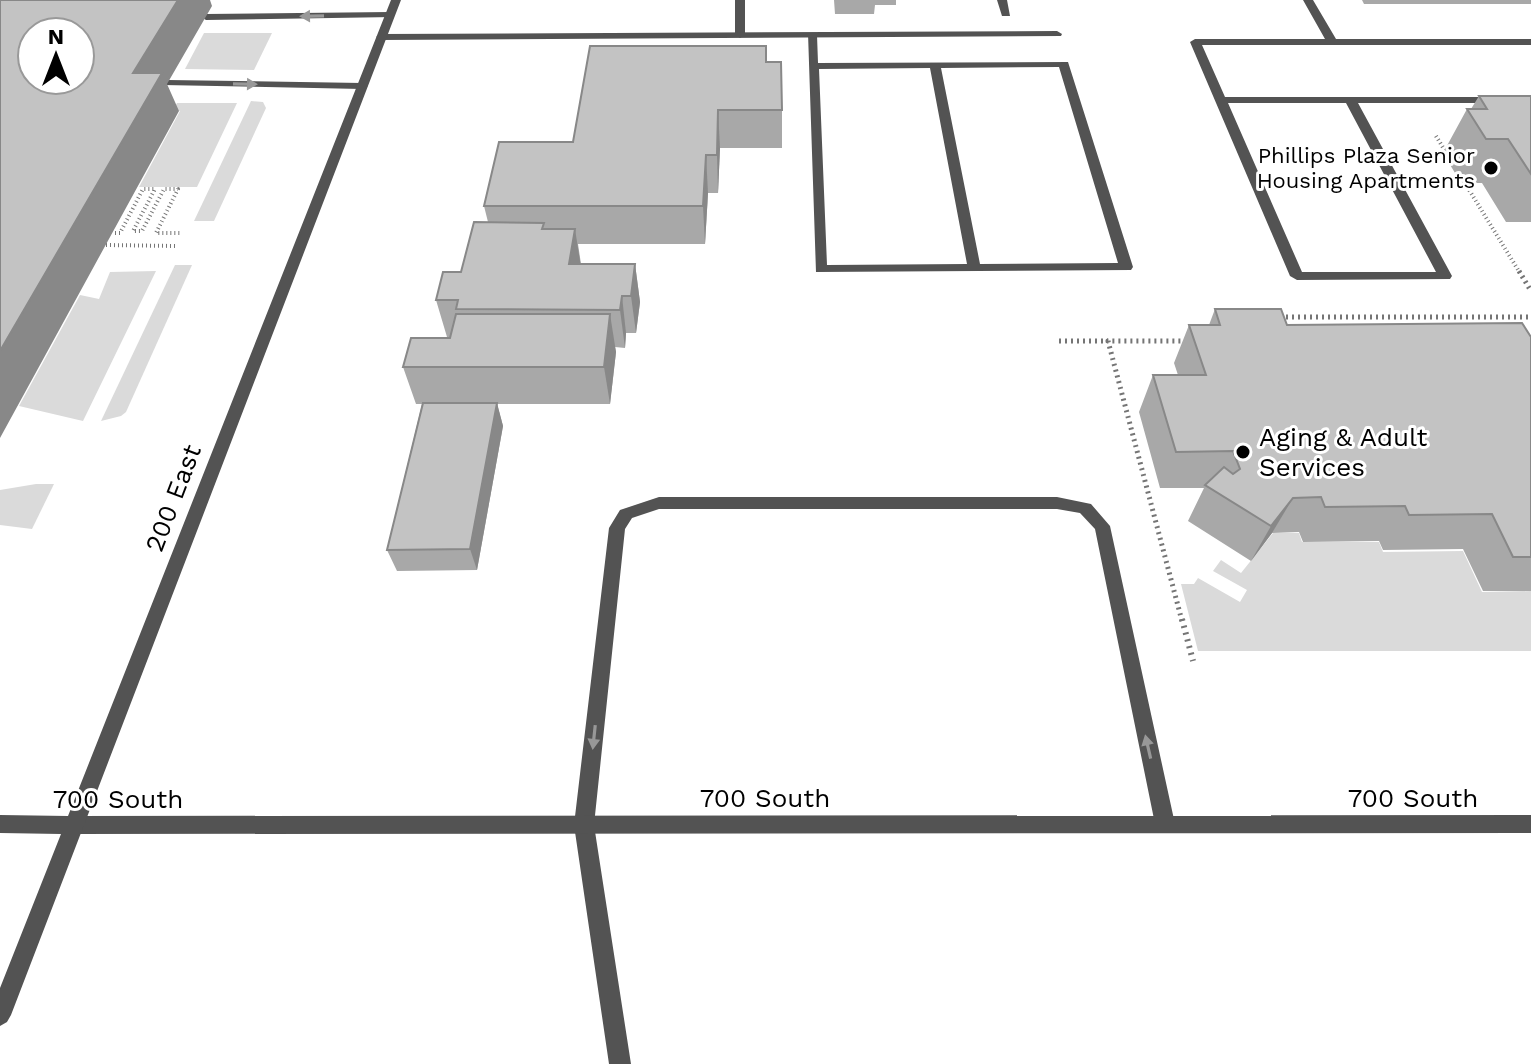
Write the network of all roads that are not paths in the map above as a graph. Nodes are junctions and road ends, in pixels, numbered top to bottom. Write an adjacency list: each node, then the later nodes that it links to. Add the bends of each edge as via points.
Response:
1 (396, 0): 6 (street, 200 East)
2 (740, 0): 9 (street)
3 (1002, 0): 5 (street)
4 (1308, 0): 12 (street)
5 (1006, 14)
6 (390, 15): 7 (street, one-way to 7); 11 (street, 200 East)
7 (206, 17)
8 (1057, 34): 10 (street)
9 (740, 35): 10 (street); 11 (street)
10 (812, 35): 15 (street)
11 (381, 37): 17 (street, 200 East)
12 (1332, 42): 13 (street); 18 (street, via 1195,42)
13 (1531, 42)
14 (935, 65): 15 (street); 21 (street); 21 (street, via 1064,64 1126,267)
15 (813, 66): 21 (street, via 821,269)
16 (167, 83): 17 (street, one-way to 17)
17 (362, 86): 25 (street, 200 East)
18 (1221, 100): 19 (street); 19 (street, via 1297,276 1445,276)
19 (1350, 100): 20 (street)
20 (1531, 100)
21 (974, 268)
22 (0, 824): 25 (street, 700 South)
23 (1165, 824): 24 (street, 700 South); 26 (street, 700 South); 26 (street, one-way to 26, via 1102,526 1085,508 1057,503 659,503 626,514 617,528)
24 (1531, 824)
25 (73, 825): 26 (street, 700 South); 27 (street, 200 East)
26 (584, 825): 28 (street)
27 (0, 1015)
28 (620, 1064)

